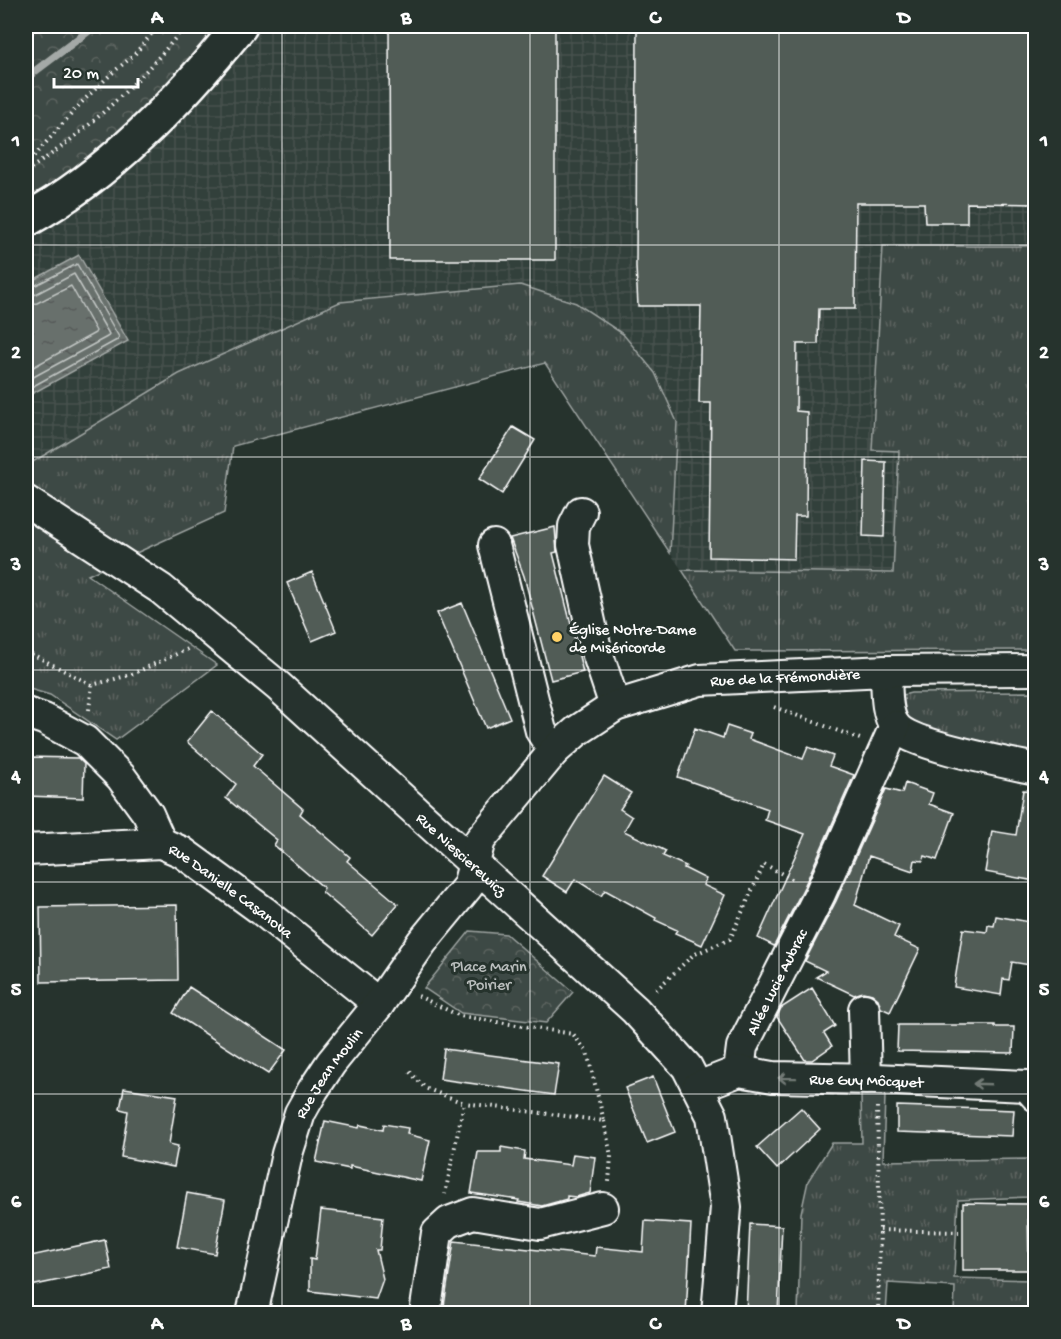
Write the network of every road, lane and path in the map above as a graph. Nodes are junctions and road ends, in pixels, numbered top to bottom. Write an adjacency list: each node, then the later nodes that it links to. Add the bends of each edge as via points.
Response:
1 (158, 26): 4 (path, via 134,56 81,103)
2 (185, 26): 5 (path, via 92,122)
3 (240, 26): 6 (main road, via 171,106 125,150)
4 (26, 165)
5 (26, 171)
6 (26, 220)
7 (26, 501): 24 (street, Rue Niescierewicz, via 170,596 278,686)
8 (581, 512): 15 (street, via 574,526 573,545 596,649)
9 (494, 545): 20 (street, via 542,731)
10 (188, 650): 14 (path, via 130,675)
11 (26, 651): 14 (path)
12 (1035, 670): 13 (street, Rue de la Frémondière)
13 (886, 671): 15 (street, Rue de la Frémondière, via 700,680); 18 (street)
14 (92, 685): 19 (path)
15 (615, 706): 20 (street, Rue de la Frémondière)
16 (773, 707): 18 (path)
17 (26, 713): 19 (street)
18 (890, 737): 21 (street, via 914,738); 25 (street, Allée Lucie Aubrac)
19 (85, 741): 22 (street, via 121,777 148,814)
20 (554, 751): 24 (street, Rue de la Frémondière, via 480,840)
21 (1035, 769)
22 (161, 843): 23 (street, Rue Danielle Casanova); 26 (street, Rue Danielle Casanova, via 182,852)
23 (26, 850)
24 (474, 864): 26 (street, Rue Jean Moulin, via 468,886); 28 (street, Rue Niescierewicz)
25 (820, 894): 28 (path, via 764,864 730,939 693,955); 29 (street, Allée Lucie Aubrac, via 742,1047)
26 (386, 994): 35 (path, via 460,1016 573,1034 587,1052); 40 (street, Rue Jean Moulin, via 331,1063 300,1113 287,1154)
27 (864, 1009): 31 (street)
28 (635, 1010): 32 (street, Rue Niescierewicz, via 687,1067)
29 (739, 1071): 31 (street, Rue Guy Môcquet, one-way to 29, via 773,1077); 32 (street)
30 (410, 1072): 34 (path, via 425,1088)
31 (871, 1079): 33 (street, Rue Guy Môcquet, one-way to 31, via 1027,1086); 37 (path)
32 (698, 1087): 42 (street, Rue Niescierewicz, via 712,1116 726,1207)
33 (1035, 1096)
34 (464, 1103): 35 (path); 39 (path)
35 (604, 1121): 36 (path, via 611,1156 607,1202)
36 (603, 1208): 39 (street, via 540,1224 472,1213 449,1222)
37 (880, 1230): 38 (path); 43 (path)
38 (959, 1232)
39 (437, 1233): 41 (street)
40 (252, 1314)
41 (425, 1314)
42 (717, 1314)
43 (878, 1314)

